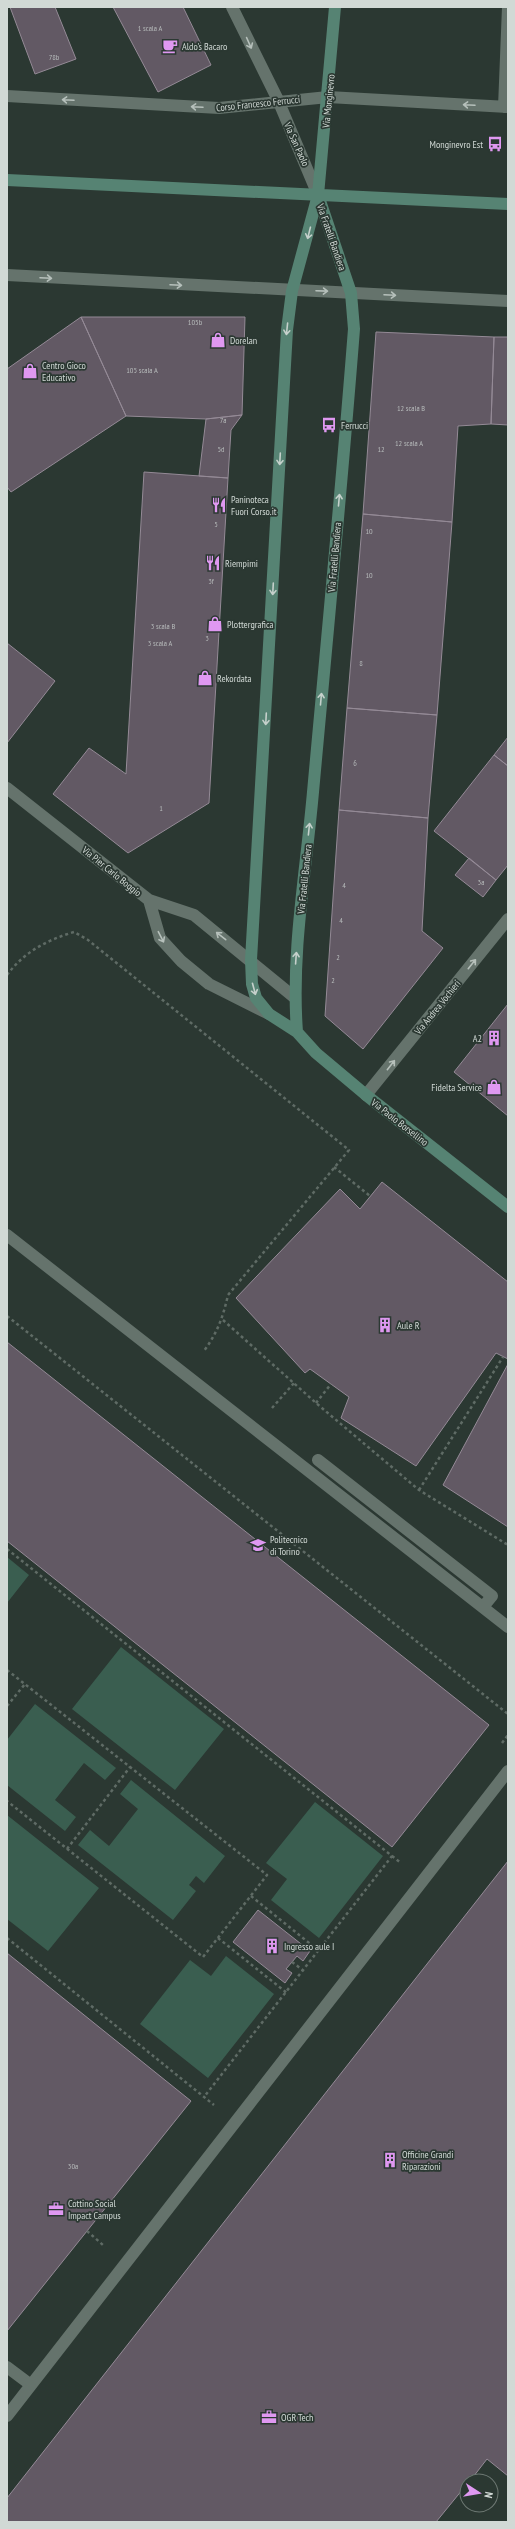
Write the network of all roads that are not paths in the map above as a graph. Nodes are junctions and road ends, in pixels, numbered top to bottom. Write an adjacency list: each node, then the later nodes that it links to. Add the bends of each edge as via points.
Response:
1 (232, 7): 6 (street, Via San Paolo, one-way to 6)
2 (335, 7): 5 (street, Via Monginevro)
3 (508, 7): 7 (street)
4 (7, 96): 6 (street, Corso Francesco Ferrucci, one-way to 4, via 219,108)
5 (328, 97): 6 (street, Corso Francesco Ferrucci); 7 (street, Corso Francesco Ferrucci, one-way to 5); 9 (street, Via Monginevro)
6 (278, 100): 9 (street, Via San Paolo)
7 (506, 107)
8 (7, 180): 9 (street)
9 (318, 195): 10 (street); 12 (street, Via Fratelli Bandiera, one-way to 12); 13 (street, Via Fratelli Bandiera)
10 (508, 204)
11 (7, 275): 12 (street, one-way to 12)
12 (292, 291): 13 (street, one-way to 13); 18 (street, Via Fratelli Bandiera, one-way to 18, via 287,330)
13 (351, 293): 14 (street, one-way to 14); 19 (street, Via Fratelli Bandiera, one-way to 13, via 354,329)
14 (508, 301)
15 (7, 788): 16 (street, Via Pier Carlo Boggio)
16 (149, 900): 18 (street, one-way to 16, via 194,915); 20 (street, Via Pier Carlo Boggio, one-way to 20, via 160,938 181,961 209,984)
17 (508, 918): 22 (street, Via Andrea Vochieri, one-way to 17)
18 (251, 960): 19 (street); 20 (street, Via Fratelli Bandiera, one-way to 20, via 252,984 256,998)
19 (294, 997): 21 (street, Via Fratelli Bandiera)
20 (269, 1014): 21 (street, Via Pier Carlo Boggio)
21 (296, 1032): 22 (street, Via Paolo Borsellino, via 316,1053)
22 (366, 1095): 23 (street, Via Paolo Borsellino)
23 (508, 1207)
24 (7, 1235): 26 (street)
25 (318, 1460): 26 (street, via 492,1596)
26 (483, 1607): 27 (street)
27 (508, 1627)
28 (508, 1771): 30 (street)
29 (7, 2367): 30 (street)
30 (31, 2385): 31 (street)
31 (7, 2416)

